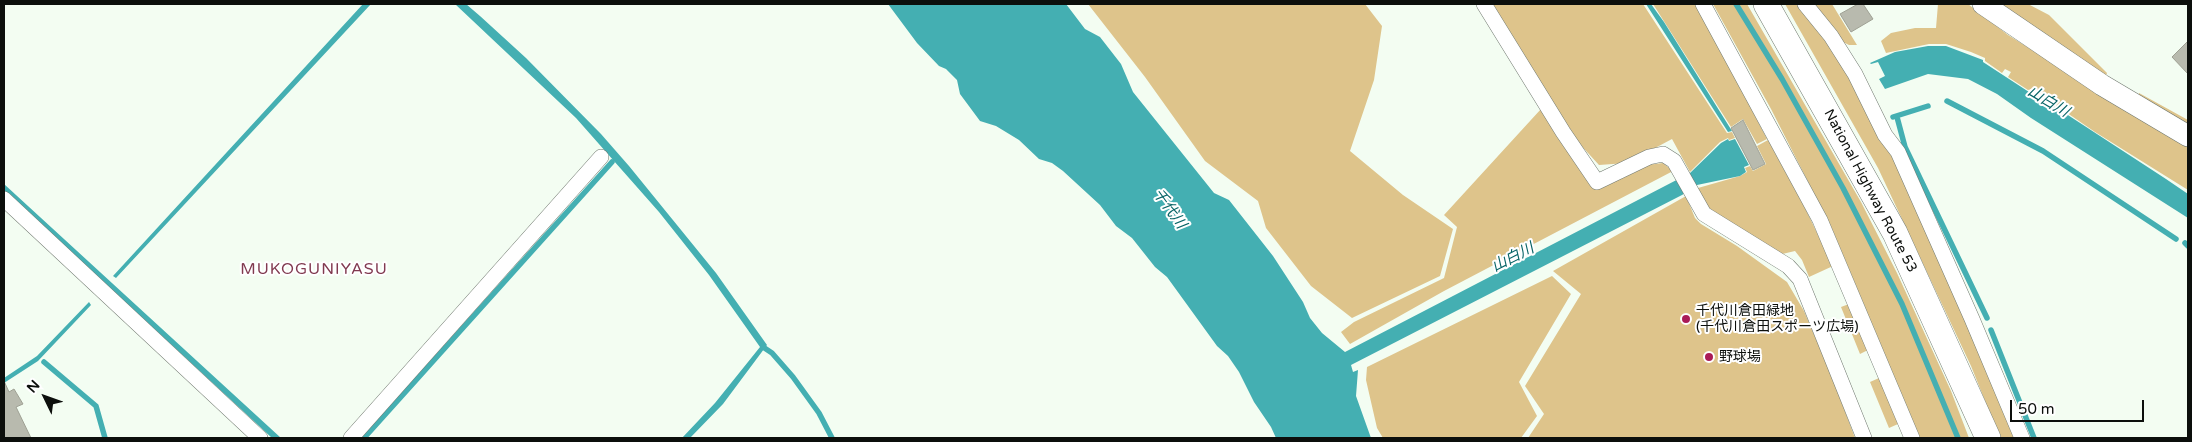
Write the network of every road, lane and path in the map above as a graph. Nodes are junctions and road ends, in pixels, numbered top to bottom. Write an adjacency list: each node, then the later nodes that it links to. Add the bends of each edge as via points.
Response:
1 (1484, 4): 11 (street, via 1552,116 1597,182 1663,154 1674,161 1704,214 1788,266 1800,279)
2 (1703, 4): 12 (street, via 1820,220)
3 (1766, 4): 13 (highway, National Highway Route 53, via 1895,233)
4 (1805, 4): 14 (street, via 1831,36 1855,74 1885,135 1898,152)
5 (1982, 4): 6 (main road, via 2102,85)
6 (2188, 136)
7 (601, 157): 10 (street)
8 (4, 199): 9 (street)
9 (260, 438)
10 (351, 438)
11 (1864, 438)
12 (1912, 438)
13 (1988, 438)
14 (2022, 438)

